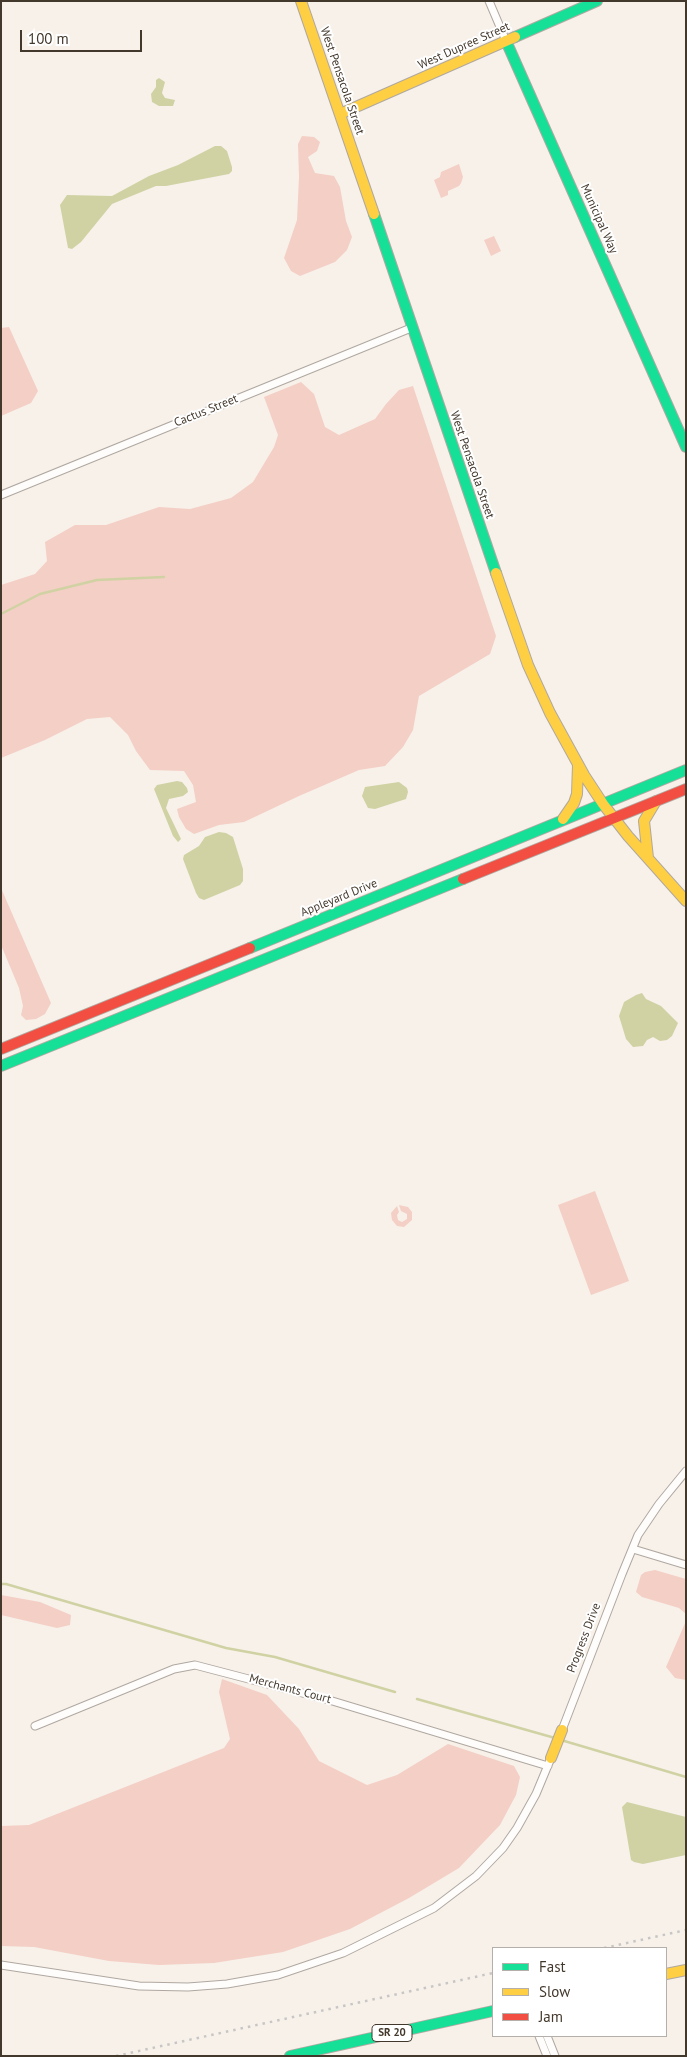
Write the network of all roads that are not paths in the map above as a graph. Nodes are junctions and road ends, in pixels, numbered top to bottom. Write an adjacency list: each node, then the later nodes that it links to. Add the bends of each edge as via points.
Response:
1 (301, 1): 5 (main road, West Pensacola Street)
2 (489, 1): 4 (street, Municipal Way)
3 (597, 1): 4 (main road, West Dupree Street)
4 (506, 41): 5 (main road, West Dupree Street); 7 (main road, Municipal Way)
5 (340, 114): 6 (main road, West Pensacola Street)
6 (412, 328): 8 (street, Cactus Street); 9 (main road, West Pensacola Street, via 528,665)
7 (686, 447)
8 (1, 495)
9 (578, 764): 13 (main road, West Pensacola Street); 15 (main road, via 575,799)
10 (686, 770): 13 (main road, Appleyard Drive)
11 (686, 789): 12 (main road)
12 (656, 801): 14 (main road); 16 (main road, via 644,821)
13 (603, 804): 14 (main road, West Pensacola Street); 15 (main road, Appleyard Drive)
14 (614, 818): 16 (main road, West Pensacola Street); 19 (main road)
15 (562, 820): 17 (main road, Appleyard Drive)
16 (648, 859): 18 (main road, West Pensacola Street)
17 (394, 889): 19 (main road); 20 (main road, Appleyard Drive)
18 (686, 901)
19 (408, 902): 21 (main road)
20 (285, 933): 21 (main road); 22 (main road, Appleyard Drive)
21 (291, 949): 23 (main road)
22 (119, 1000): 23 (main road); 24 (main road, Appleyard Drive)
23 (126, 1016): 25 (main road)
24 (1, 1049)
25 (1, 1066)
26 (686, 1471): 27 (street, Progress Drive, via 645,1523)
27 (633, 1549): 28 (street); 30 (street, Progress Drive)
28 (686, 1566)
29 (35, 1726): 31 (street, Merchants Court, via 174,1669 194,1665)
30 (562, 1730): 31 (main road, Progress Drive)
31 (549, 1762): 32 (street, Progress Drive, via 520,1822 503,1848 483,1869 434,1908 343,1953 278,1975 188,1987 100,1982)
32 (1, 1965)
33 (686, 1970): 34 (main road)
34 (667, 1974)
35 (492, 2011): 38 (main road, SR 20)
36 (539, 2037): 39 (street)
37 (547, 2037): 40 (street)
38 (290, 2056)
39 (547, 2056)
40 (555, 2056)

